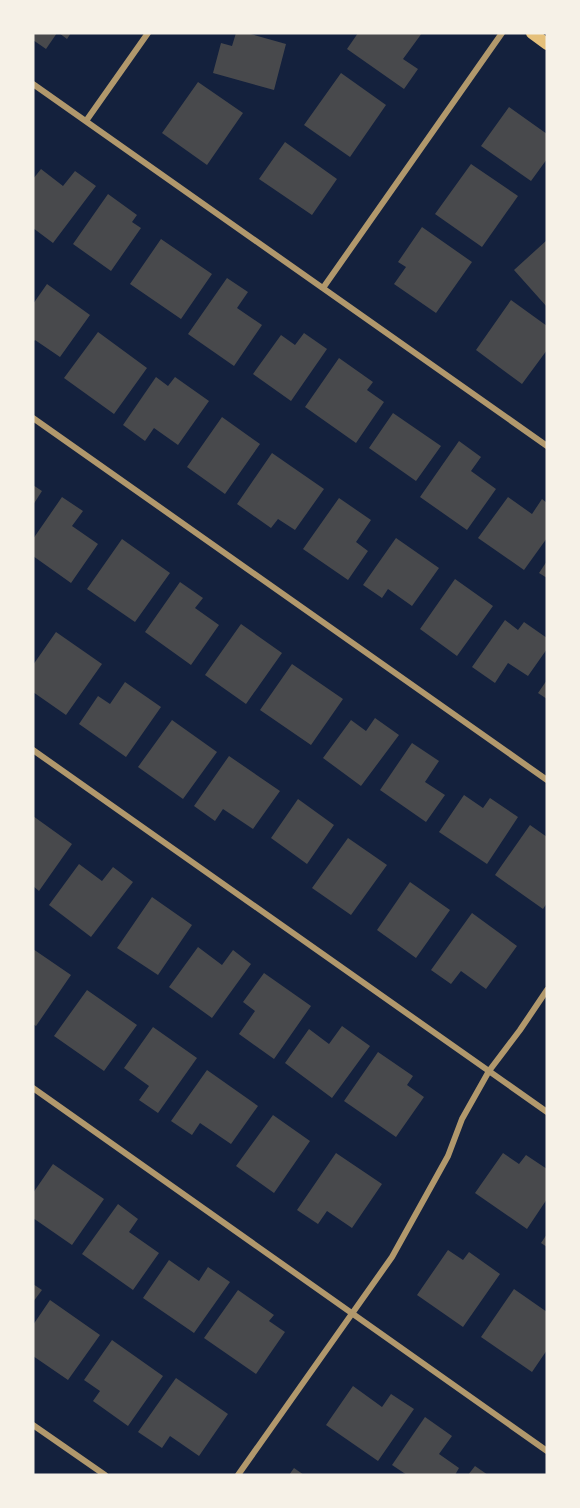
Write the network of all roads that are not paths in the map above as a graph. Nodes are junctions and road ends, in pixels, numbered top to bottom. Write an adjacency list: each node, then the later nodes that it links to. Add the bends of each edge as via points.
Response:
1 (148, 33): 6 (street)
2 (502, 33): 7 (street)
3 (532, 33): 4 (main road)
4 (547, 44)
5 (33, 84): 6 (street)
6 (86, 121): 7 (street)
7 (323, 288): 9 (street)
8 (33, 418): 11 (street)
9 (547, 446)
10 (33, 750): 13 (street)
11 (547, 780)
12 (547, 990): 13 (street)
13 (489, 1071): 15 (street); 16 (street, via 397,1249)
14 (33, 1088): 16 (street)
15 (547, 1112)
16 (351, 1313): 18 (street); 20 (street)
17 (33, 1425): 19 (street)
18 (547, 1450)
19 (105, 1475)
20 (238, 1475)

